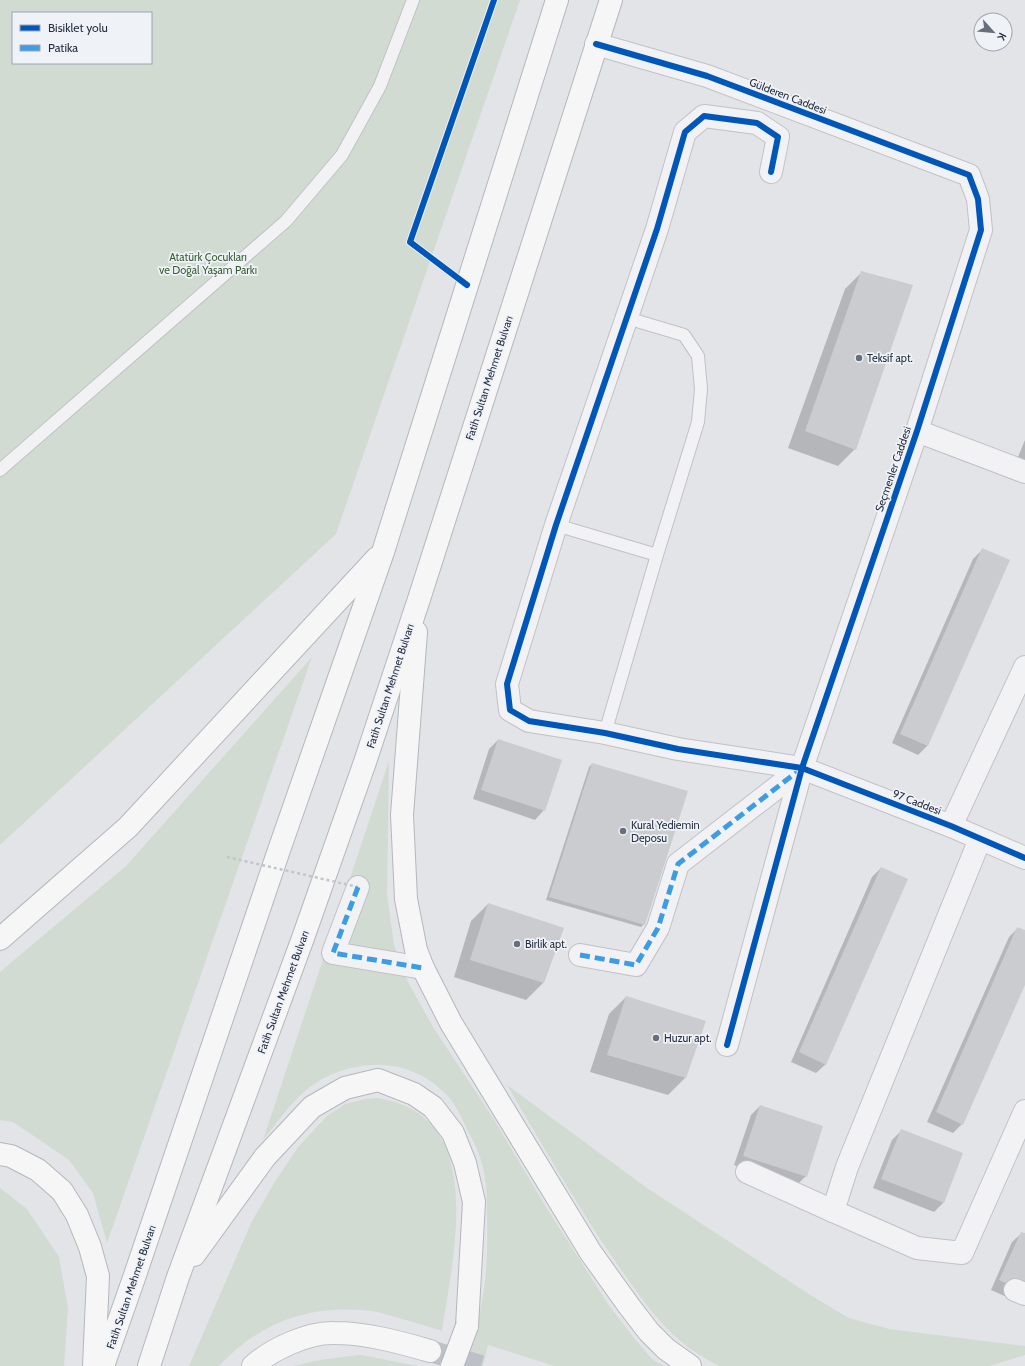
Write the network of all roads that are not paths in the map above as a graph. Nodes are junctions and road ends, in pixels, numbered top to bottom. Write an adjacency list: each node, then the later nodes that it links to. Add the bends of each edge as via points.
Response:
1 (413, 0): 9 (lane, via 380,86 342,155 286,221)
2 (557, 0): 12 (main road, Fatih Sultan Mehmet Bulvarı)
3 (611, 0): 4 (main road, Fatih Sultan Mehmet Bulvarı)
4 (596, 44): 6 (street, Gülderen Caddesi, via 707,76); 14 (main road, Fatih Sultan Mehmet Bulvarı)
5 (771, 172): 7 (street, via 778,137 757,123 704,116 685,132 657,229)
6 (969, 175): 8 (street, Seçmenler Caddesi, via 978,199 982,230)
7 (627, 318): 11 (street); 13 (lane, via 684,335 698,356 701,390 698,422)
8 (917, 431): 10 (street); 17 (street, Seçmenler Caddesi)
9 (0, 470)
10 (1025, 472)
11 (556, 525): 13 (lane); 16 (street, 97 Caddesi, via 507,684 510,710 529,721)
12 (384, 552): 22 (main road, via 128,827); 33 (main road, Fatih Sultan Mehmet Bulvarı)
13 (657, 556): 16 (lane)
14 (419, 600): 24 (main road, via 402,815 406,899 415,944); 30 (main road, Fatih Sultan Mehmet Bulvarı, via 306,930)
15 (1025, 667): 18 (street)
16 (605, 733): 17 (street, 97 Caddesi, via 678,749)
17 (802, 768): 18 (street, 97 Caddesi); 23 (street, via 678,864 658,928 636,965); 25 (street, Seçmenler Caddesi)
18 (951, 826): 19 (street, 97 Caddesi)
19 (980, 839): 20 (street, 97 Caddesi); 29 (street, via 847,1167)
20 (1025, 858)
21 (358, 887): 24 (street, via 333,953)
22 (0, 940)
23 (580, 955)
24 (423, 968): 37 (main road, via 451,1023 591,1253 649,1332 666,1349)
25 (727, 1044)
26 (1025, 1111): 29 (street, via 962,1253 916,1248)
27 (0, 1154): 32 (main road, via 11,1156 38,1170 62,1191 77,1215 98,1276)
28 (747, 1172): 29 (street)
29 (833, 1211)
30 (178, 1277): 34 (main road, Fatih Sultan Mehmet Bulvarı); 36 (main road, bridge, via 265,1157 312,1106 345,1088 378,1080 414,1094 433,1108 453,1132 465,1163 474,1202 466,1326)
31 (430, 1350): 35 (main road, via 390,1340 333,1333 306,1338 279,1348)
32 (94, 1366)
33 (103, 1366)
34 (149, 1366)
35 (253, 1366)
36 (452, 1366)
37 (690, 1366)

